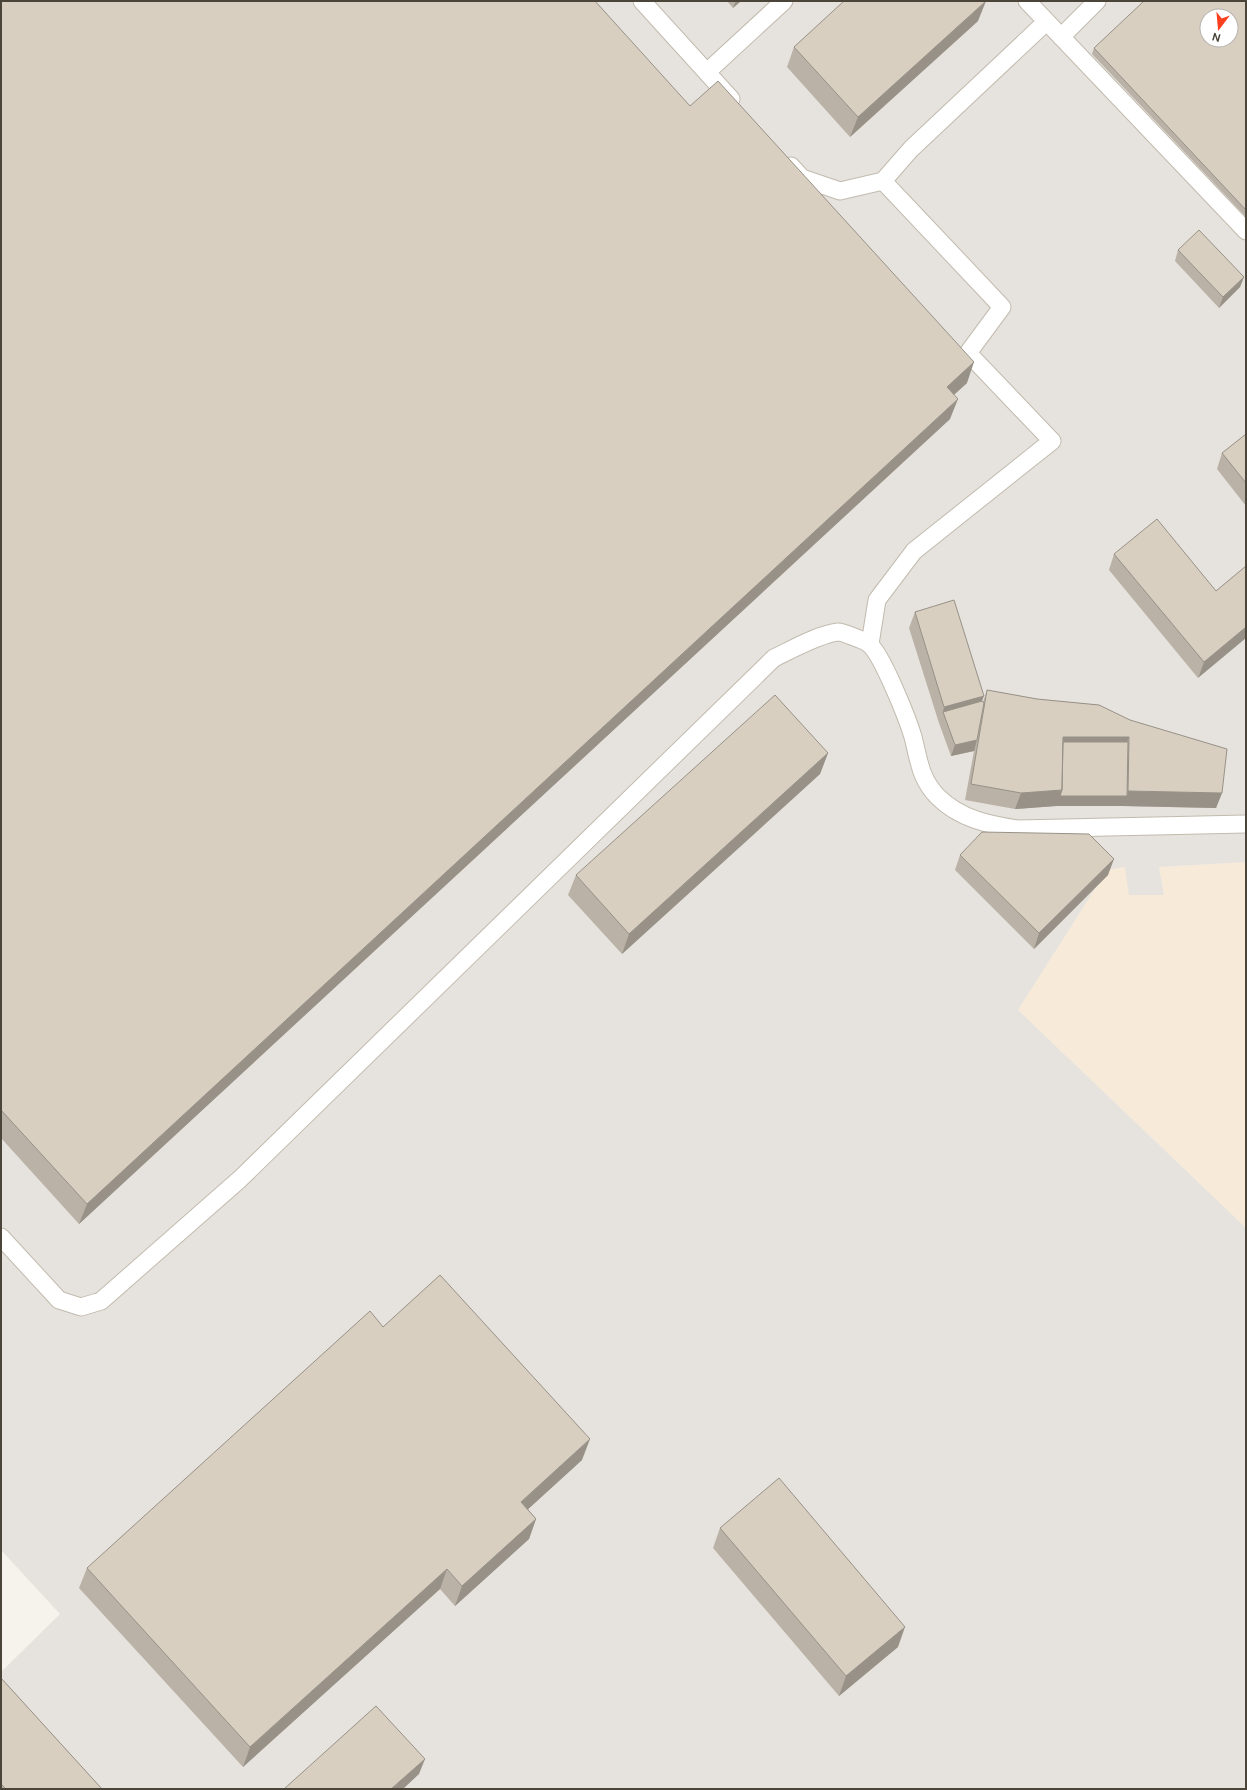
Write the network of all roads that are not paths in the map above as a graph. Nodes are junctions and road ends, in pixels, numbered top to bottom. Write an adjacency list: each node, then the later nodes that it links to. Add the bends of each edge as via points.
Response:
1 (642, 1): 7 (lane)
2 (784, 1): 7 (lane)
3 (1027, 1): 5 (lane)
4 (1097, 1): 6 (lane)
5 (1046, 22): 6 (lane); 10 (lane, via 911,149)
6 (1061, 37): 11 (lane)
7 (706, 72): 8 (lane)
8 (744, 113)
9 (781, 154): 10 (lane, via 802,178 840,191)
10 (883, 181): 12 (lane, via 1002,307 968,352 1052,440 914,551 878,600)
11 (1246, 231)
12 (870, 644): 13 (lane, via 888,674 912,736 921,772 938,797 960,814 990,825 1018,829); 14 (lane, via 839,632 809,641 774,658 240,1179 101,1301 81,1307 59,1300)
13 (1246, 824)
14 (1, 1237)

